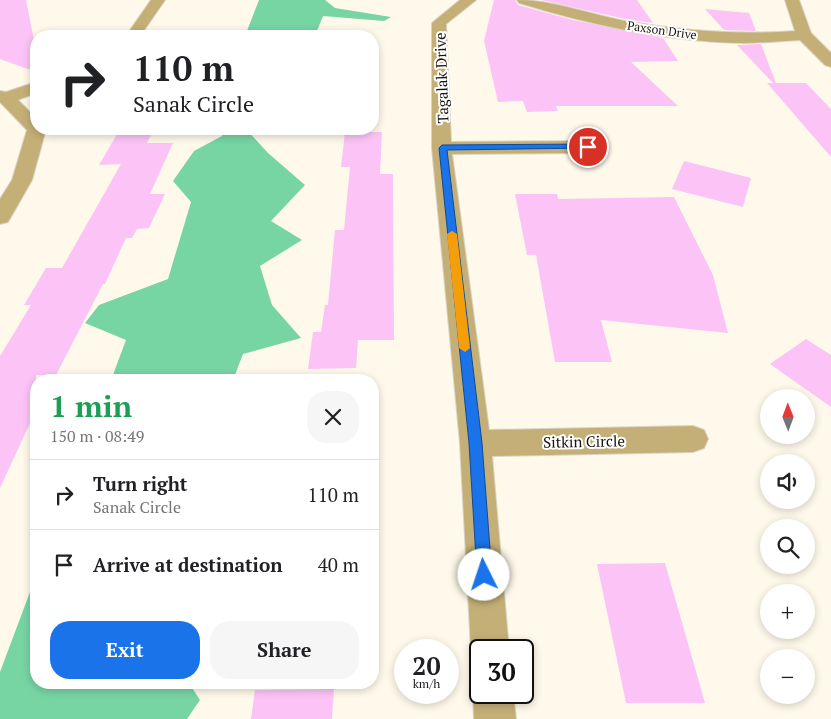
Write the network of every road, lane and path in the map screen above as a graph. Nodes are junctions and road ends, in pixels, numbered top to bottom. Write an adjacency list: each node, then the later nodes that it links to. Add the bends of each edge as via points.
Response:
1 (158, 0): 5 (street)
2 (469, 0): 13 (street, Tagalak Drive, via 439,22)
3 (524, 0): 6 (street, Paxson Drive, via 566,14 651,30 736,38)
4 (792, 0): 6 (street)
5 (137, 30)
6 (804, 35): 7 (street)
7 (831, 62)
8 (30, 88): 9 (street)
9 (3, 97): 10 (street)
10 (30, 122)
11 (35, 135): 14 (street, via 22,180)
12 (588, 147): 13 (street)
13 (442, 148): 16 (street, Tagalak Drive)
14 (0, 217)
15 (692, 439): 16 (street, Sitkin Circle)
16 (475, 443): 17 (street, Tagalak Drive)
17 (489, 639)
18 (493, 704): 19 (street)
19 (494, 719)

